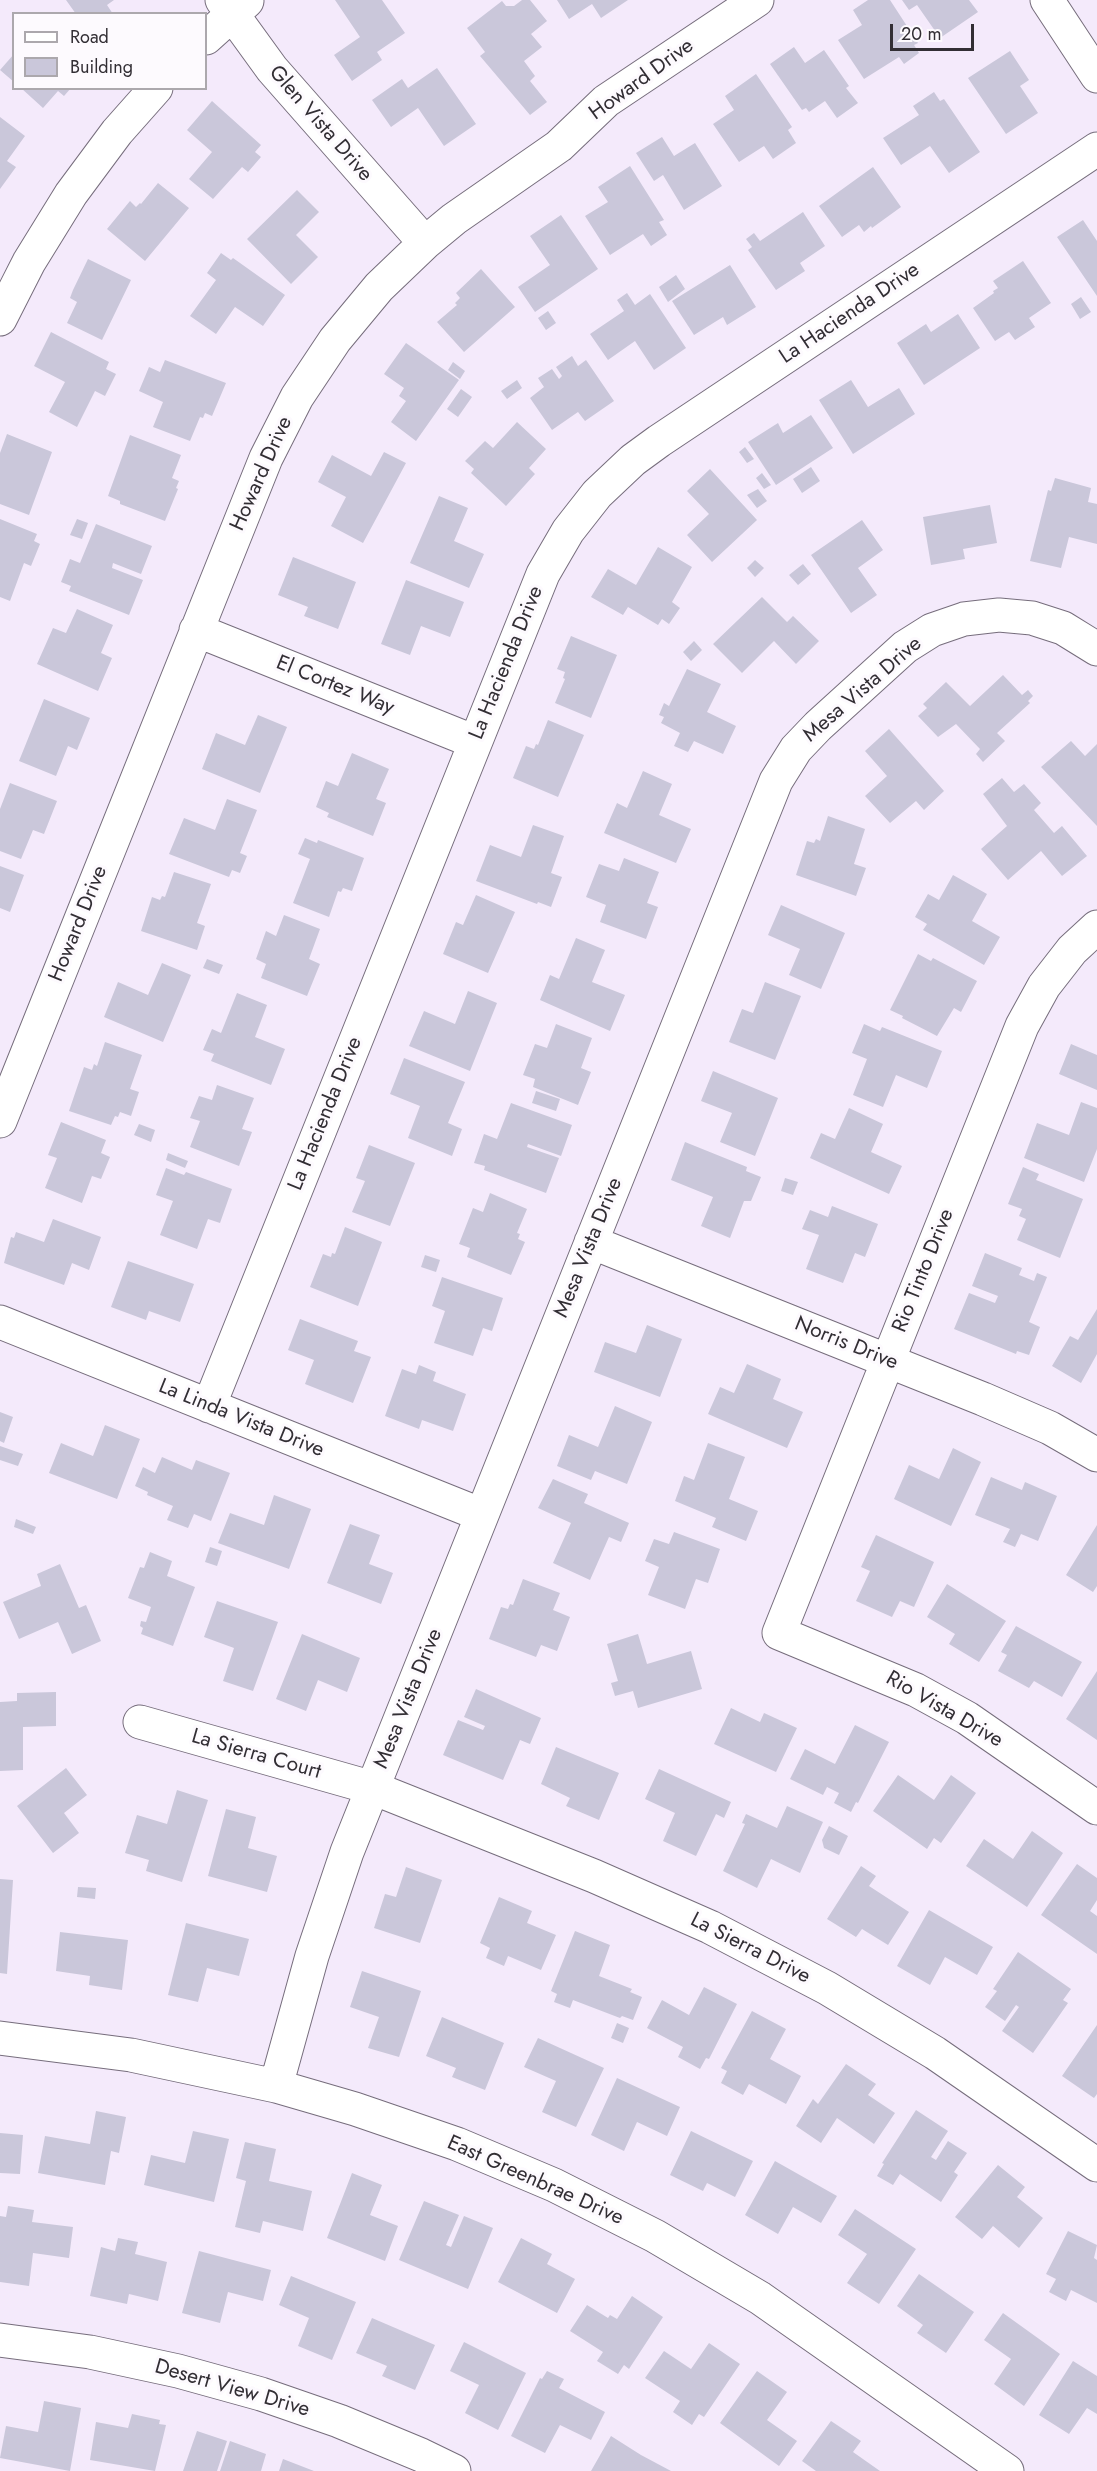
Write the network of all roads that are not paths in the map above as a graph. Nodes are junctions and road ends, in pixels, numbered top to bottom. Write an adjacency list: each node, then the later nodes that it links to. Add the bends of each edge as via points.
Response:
1 (757, 0): 8 (street, Howard Drive, via 606,101 559,146)
2 (1047, 0): 5 (street)
3 (234, 5): 4 (street); 8 (street, Glen Vista Drive, via 272,69)
4 (207, 37)
5 (1097, 76)
6 (154, 90): 9 (street, via 71,194)
7 (1097, 149): 12 (street, La Hacienda Drive, via 659,441 597,494 568,531 543,574)
8 (424, 243): 10 (street, Howard Drive, via 379,287 335,340 297,397 266,458)
9 (0, 319)
10 (196, 630): 12 (street, El Cortez Way); 14 (street, Howard Drive)
11 (1097, 648): 15 (street, Mesa Vista Drive, via 1063,628 1032,618 999,615 964,619 932,630 905,647 796,750 776,781)
12 (475, 742): 18 (street, La Hacienda Drive)
13 (1097, 927): 17 (street, Rio Tinto Drive, via 1072,950 1044,986 1022,1026)
14 (0, 1121)
15 (591, 1242): 17 (street, Norris Drive); 20 (street, Mesa Vista Drive)
16 (0, 1322): 18 (street, La Linda Vista Drive)
17 (888, 1360): 19 (street, Norris Drive, via 1050,1428); 21 (street, Rio Tinto Drive)
18 (209, 1406): 20 (street, La Linda Vista Drive)
19 (1097, 1455)
20 (482, 1515): 23 (street, Mesa Vista Drive)
21 (779, 1633): 24 (street, Rio Vista Drive, via 874,1671 967,1718)
22 (140, 1722): 23 (street, La Sierra Court)
23 (373, 1788): 26 (street, Mesa Vista Drive, via 312,1956); 27 (street, La Sierra Drive, via 594,1875 774,1960 935,2053)
24 (1097, 1808)
25 (0, 2038): 26 (street, East Greenbrae Drive, via 131,2055)
26 (276, 2086): 30 (street, East Greenbrae Drive, via 457,2144 554,2185 655,2236 760,2298)
27 (1097, 2165)
28 (0, 2340): 29 (street, Desert View Drive, via 90,2352 261,2394 339,2421)
29 (454, 2471)
30 (1007, 2471)

